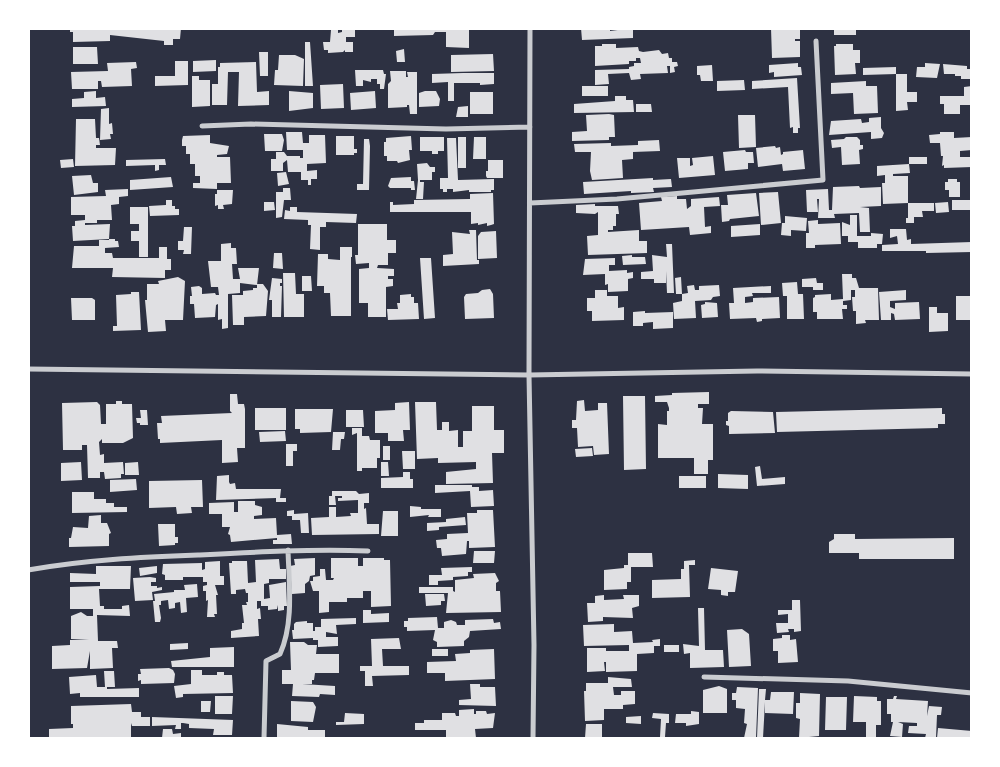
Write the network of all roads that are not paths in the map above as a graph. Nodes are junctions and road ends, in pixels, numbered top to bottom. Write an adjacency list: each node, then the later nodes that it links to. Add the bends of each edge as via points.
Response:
1 (530, 28): 4 (street)
2 (816, 41): 5 (street, via 823,180)
3 (202, 126): 4 (street)
4 (530, 127): 5 (street)
5 (530, 203): 7 (street)
6 (28, 369): 7 (street)
7 (529, 375): 8 (street, via 757,371); 15 (street)
8 (972, 375)
9 (288, 550): 10 (street); 11 (street, via 160,556); 14 (street, via 288,626 280,654 266,661)
10 (368, 551)
11 (28, 570)
12 (704, 677): 13 (street, via 848,681)
13 (972, 693)
14 (264, 738)
15 (533, 738)

